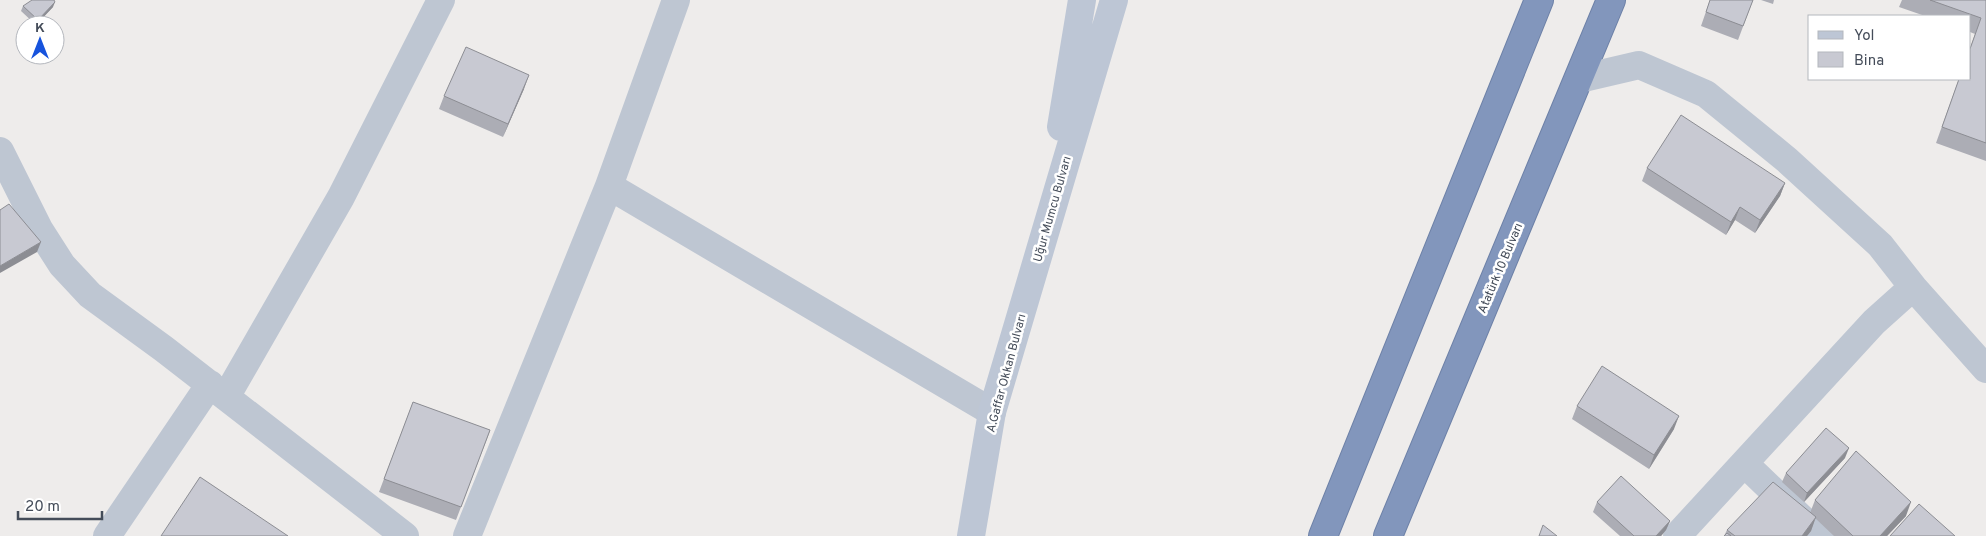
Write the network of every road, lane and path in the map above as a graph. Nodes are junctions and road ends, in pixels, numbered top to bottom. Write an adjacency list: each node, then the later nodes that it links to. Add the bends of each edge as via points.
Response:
1 (441, 0): 13 (street, via 341,197)
2 (676, 0): 9 (street)
3 (1082, 0): 10 (street, Uğur Mumcu Bulvarı)
4 (1114, 0): 10 (street, Uğur Mumcu Bulvarı)
5 (1539, 0): 20 (highway)
6 (1611, 0): 7 (highway, Atatürk 10 Bulvarı)
7 (1579, 79): 11 (street, via 1639,65 1706,94 1786,160 1880,245); 21 (highway, Atatürk 10 Bulvarı)
8 (0, 152): 13 (street, via 39,229 62,265 90,296)
9 (609, 186): 14 (street); 18 (street)
10 (1034, 270): 14 (street, A.Gaffar Okkan Bulvarı)
11 (1913, 287): 12 (street); 15 (street, via 1874,322)
12 (1986, 369)
13 (218, 391): 16 (street); 17 (street)
14 (992, 412): 19 (street, A.Gaffar Okkan Bulvarı)
15 (1745, 464): 22 (street); 23 (street)
16 (107, 536)
17 (406, 536)
18 (467, 536)
19 (971, 536)
20 (1324, 536)
21 (1388, 536)
22 (1677, 536)
23 (1820, 536)

